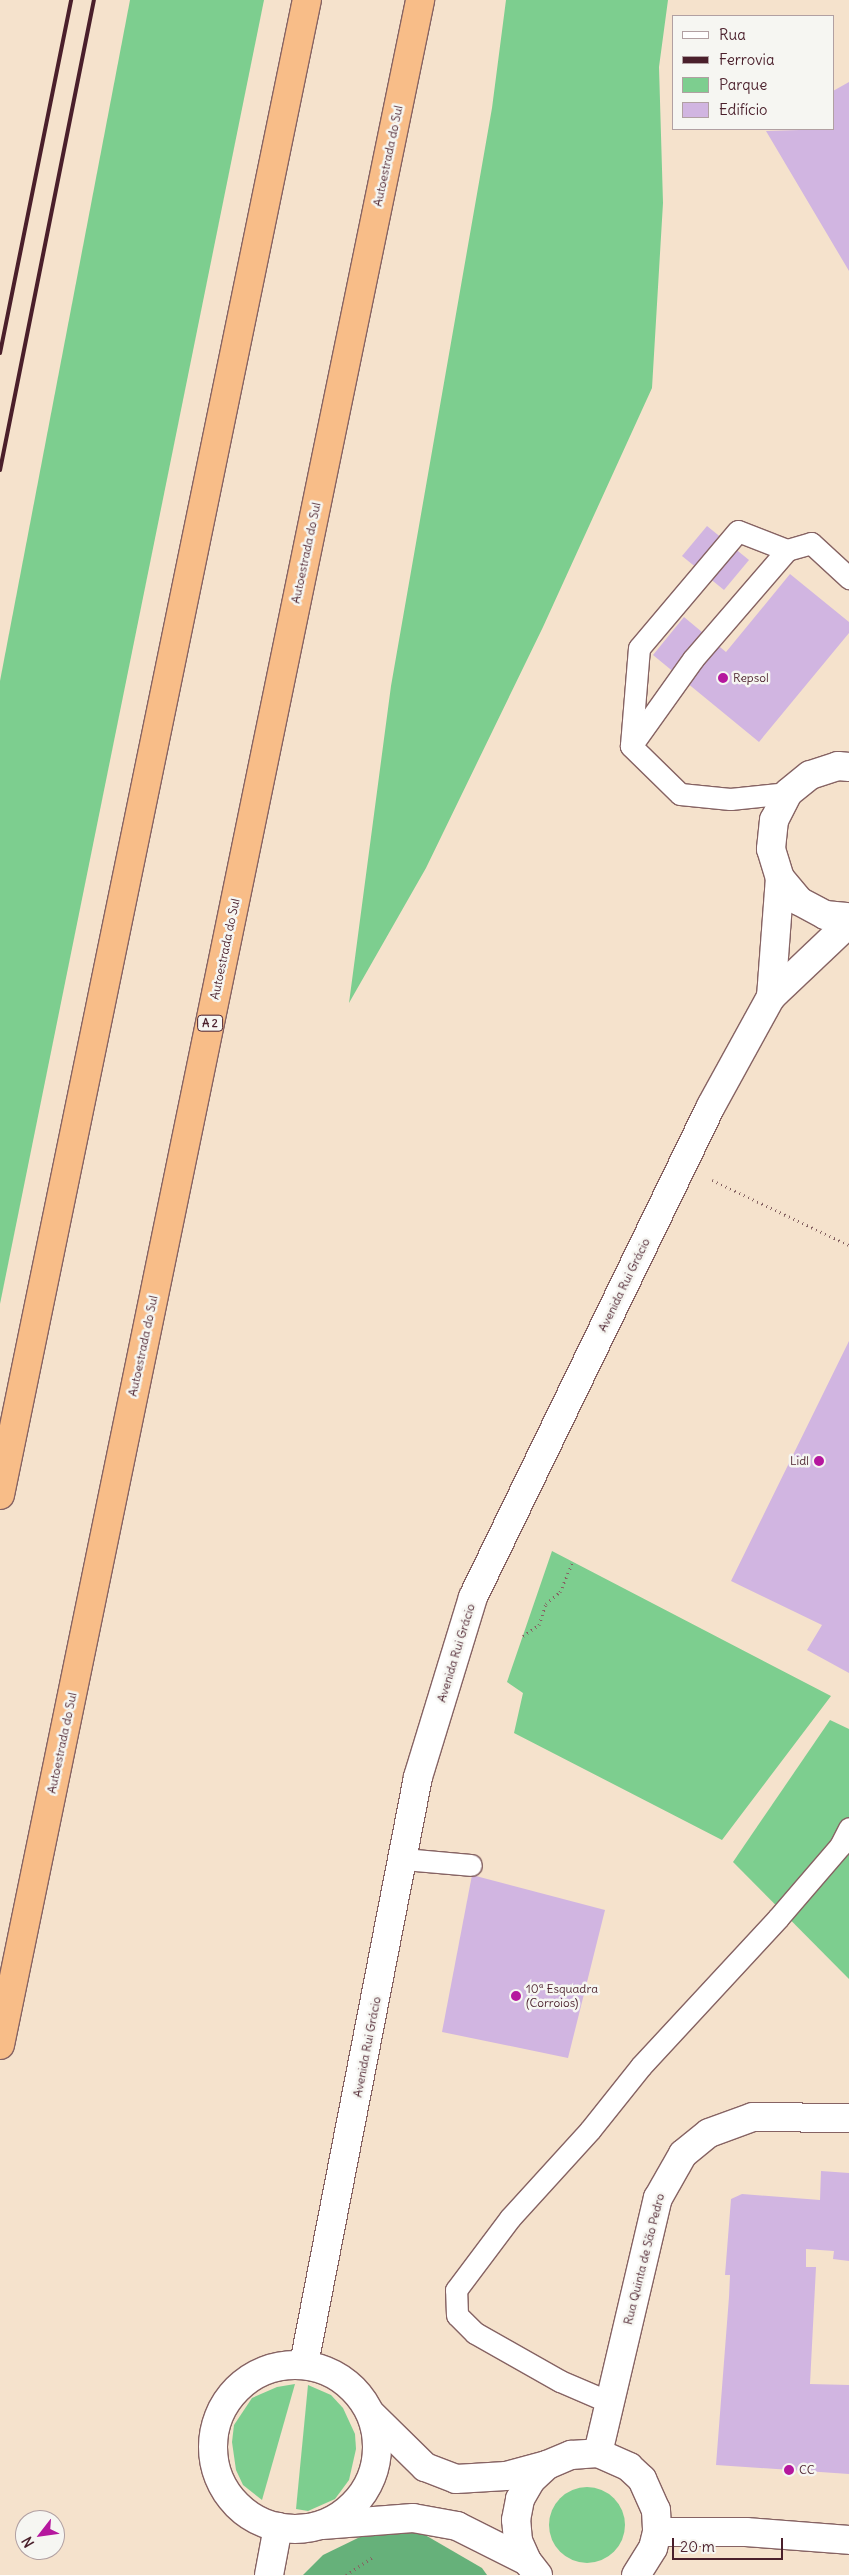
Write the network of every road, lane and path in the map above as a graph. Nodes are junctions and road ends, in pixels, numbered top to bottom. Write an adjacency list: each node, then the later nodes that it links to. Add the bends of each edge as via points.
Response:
1 (307, 0): 14 (highway)
2 (420, 0): 20 (highway, Autoestrada do Sul / A 2)
3 (787, 550): 4 (lane, via 811,543); 5 (lane, via 692,659); 5 (lane, via 738,531 639,648)
4 (849, 578)
5 (631, 746): 7 (lane, via 680,794 730,799)
6 (845, 763): 7 (street, via 810,775)
7 (788, 793): 8 (street, via 774,820 771,849)
8 (780, 878): 9 (street, via 799,901 825,915); 11 (street, Avenida Rui Grácio)
9 (849, 917)
10 (849, 923): 11 (street, Avenida Rui Grácio)
11 (771, 997): 18 (street, Avenida Rui Grácio, via 711,1106 473,1597 418,1777)
12 (720, 1183): 13 (path)
13 (849, 1245)
14 (0, 1495)
15 (572, 1561): 16 (path, via 560,1592 546,1604 539,1625)
16 (523, 1636)
17 (849, 1828): 23 (lane, via 840,1846 778,1918 641,2066 590,2130 510,2218 456,2290 458,2315 475,2333 560,2381)
18 (402, 1859): 19 (lane); 22 (street, Avenida Rui Grácio)
19 (471, 1865)
20 (0, 2046)
21 (849, 2118): 23 (street, Rua Quinta de São Pedro, via 752,2116 716,2130 683,2154 658,2198)
22 (304, 2364): 24 (street, via 343,2379 360,2395); 28 (street, via 266,2369 249,2378 234,2391 215,2425 212,2447 216,2469 225,2490 257,2520)
23 (609, 2402): 25 (street, Rua Quinta de São Pedro)
24 (371, 2414): 26 (street, via 410,2455 431,2471 456,2479 506,2476); 27 (street, via 377,2436 377,2458 371,2480 359,2500 342,2515)
25 (598, 2454): 26 (street, via 571,2455); 29 (street, via 629,2467 642,2479 656,2510)
26 (546, 2465): 31 (street, via 531,2480 516,2520 518,2541)
27 (322, 2525): 28 (street, via 300,2530); 31 (street, via 413,2518 457,2526)
28 (278, 2527): 32 (street)
29 (657, 2532): 30 (street, via 746,2532); 33 (street, via 646,2563)
30 (849, 2540)
31 (532, 2568)
32 (270, 2575)
33 (636, 2575)

